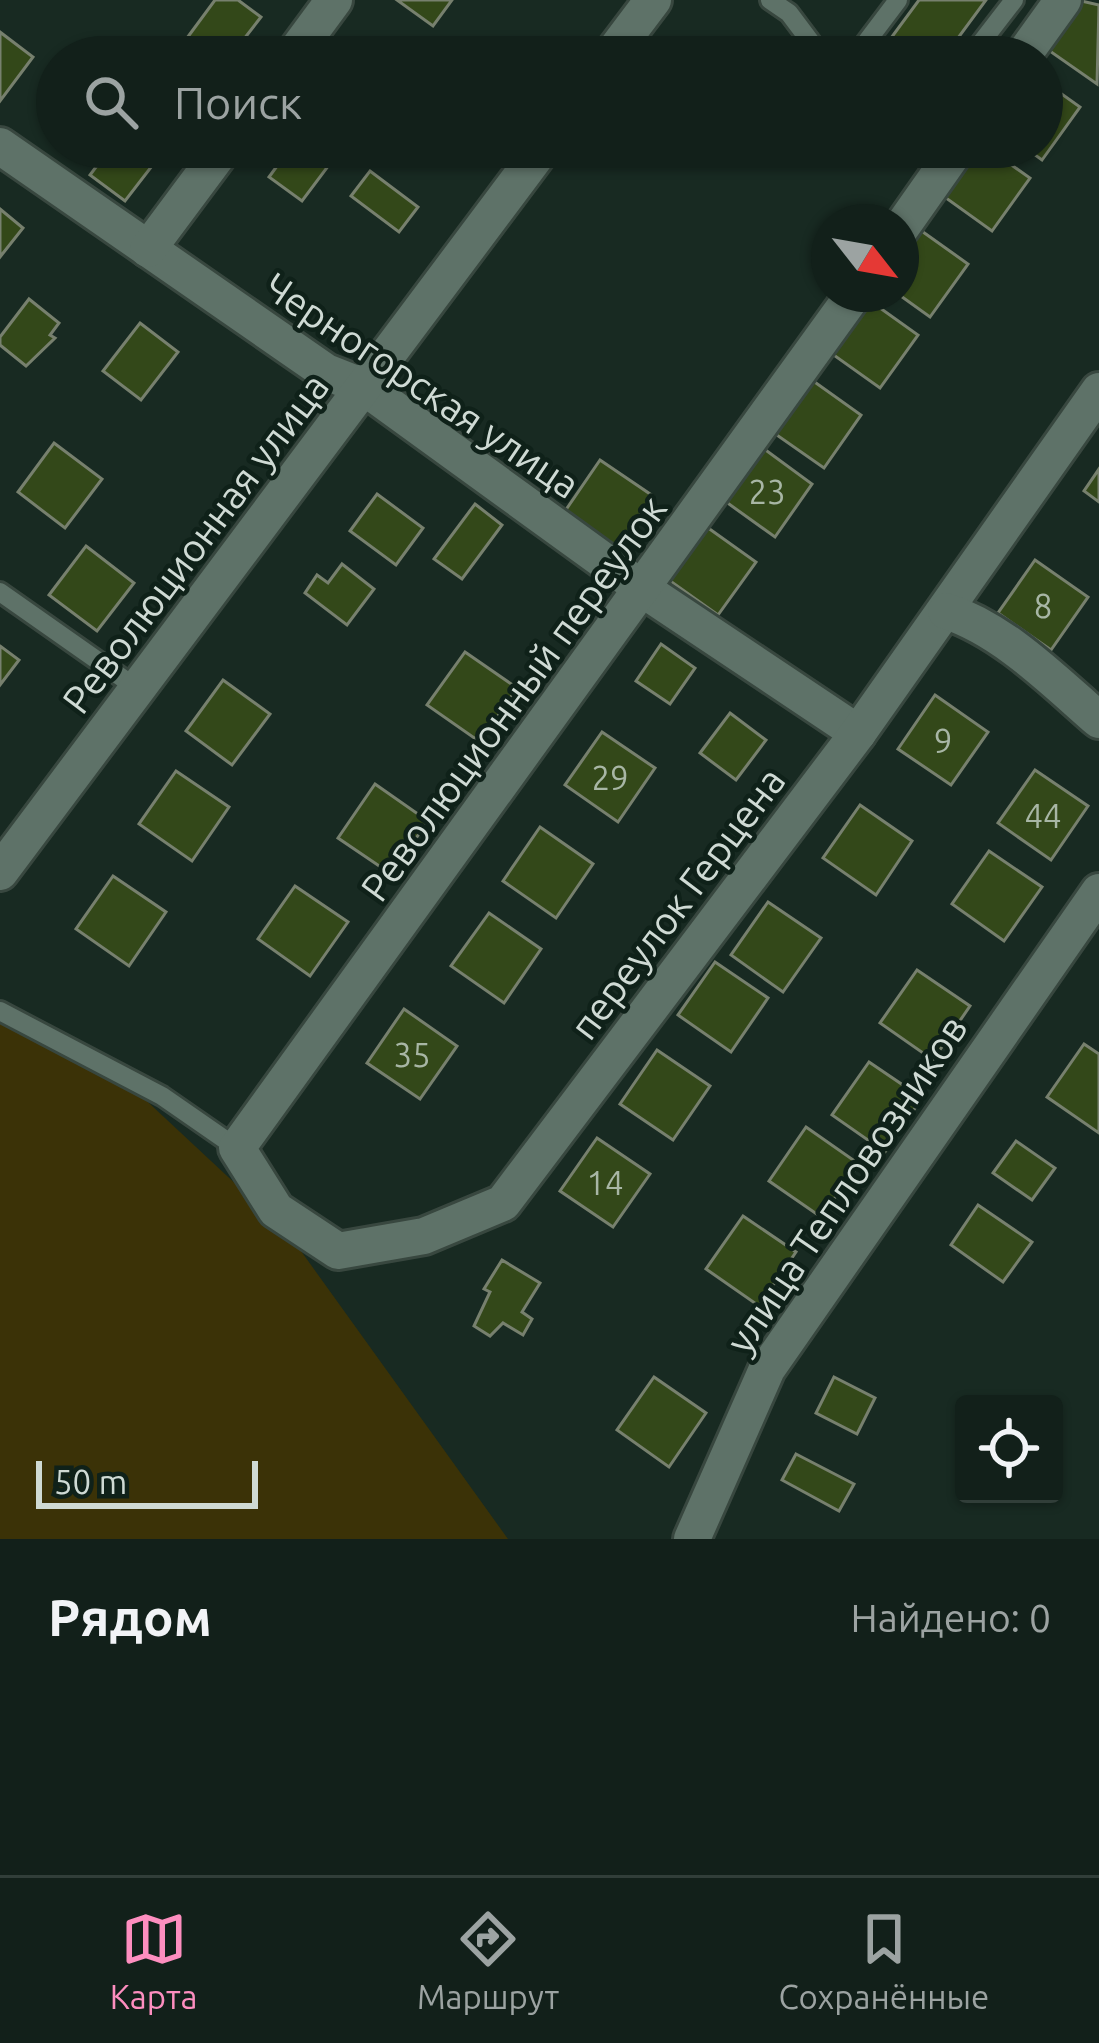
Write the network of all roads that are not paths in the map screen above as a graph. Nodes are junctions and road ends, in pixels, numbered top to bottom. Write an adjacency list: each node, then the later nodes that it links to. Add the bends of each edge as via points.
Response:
1 (334, 0): 8 (street)
2 (653, 0): 9 (street)
3 (770, 0): 7 (lane)
4 (898, 0): 11 (lane)
5 (1014, 0): 12 (lane)
6 (1063, 0): 13 (street)
7 (796, 7): 10 (lane)
8 (307, 36)
9 (626, 36)
10 (811, 36)
11 (871, 36)
12 (986, 36)
13 (1037, 36)
14 (0, 146): 19 (street, Черногорская улица)
15 (208, 168): 19 (street)
16 (527, 168): 21 (street, Революционная улица)
17 (943, 168): 18 (street)
18 (918, 204)
19 (148, 249): 21 (street, Черногорская улица, via 326,372)
20 (841, 312): 23 (street, Революционный переулок)
21 (364, 388): 23 (street, Черногорская улица); 26 (street, Революционная улица)
22 (1099, 391): 25 (street, переулок Герцена)
23 (644, 590): 28 (street, Черногорская улица); 32 (street, Революционный переулок)
24 (0, 592): 26 (lane)
25 (946, 611): 27 (street, via 1034,663); 28 (street, переулок Герцена)
26 (139, 689): 29 (street, Революционная улица)
27 (1099, 720)
28 (858, 733): 32 (street, переулок Герцена, via 503,1203 424,1236 338,1251 276,1210)
29 (0, 872)
30 (1099, 892): 33 (street, улица Тепловозников, via 766,1370)
31 (0, 1011): 32 (lane, via 162,1096)
32 (237, 1148)
33 (692, 1539)

